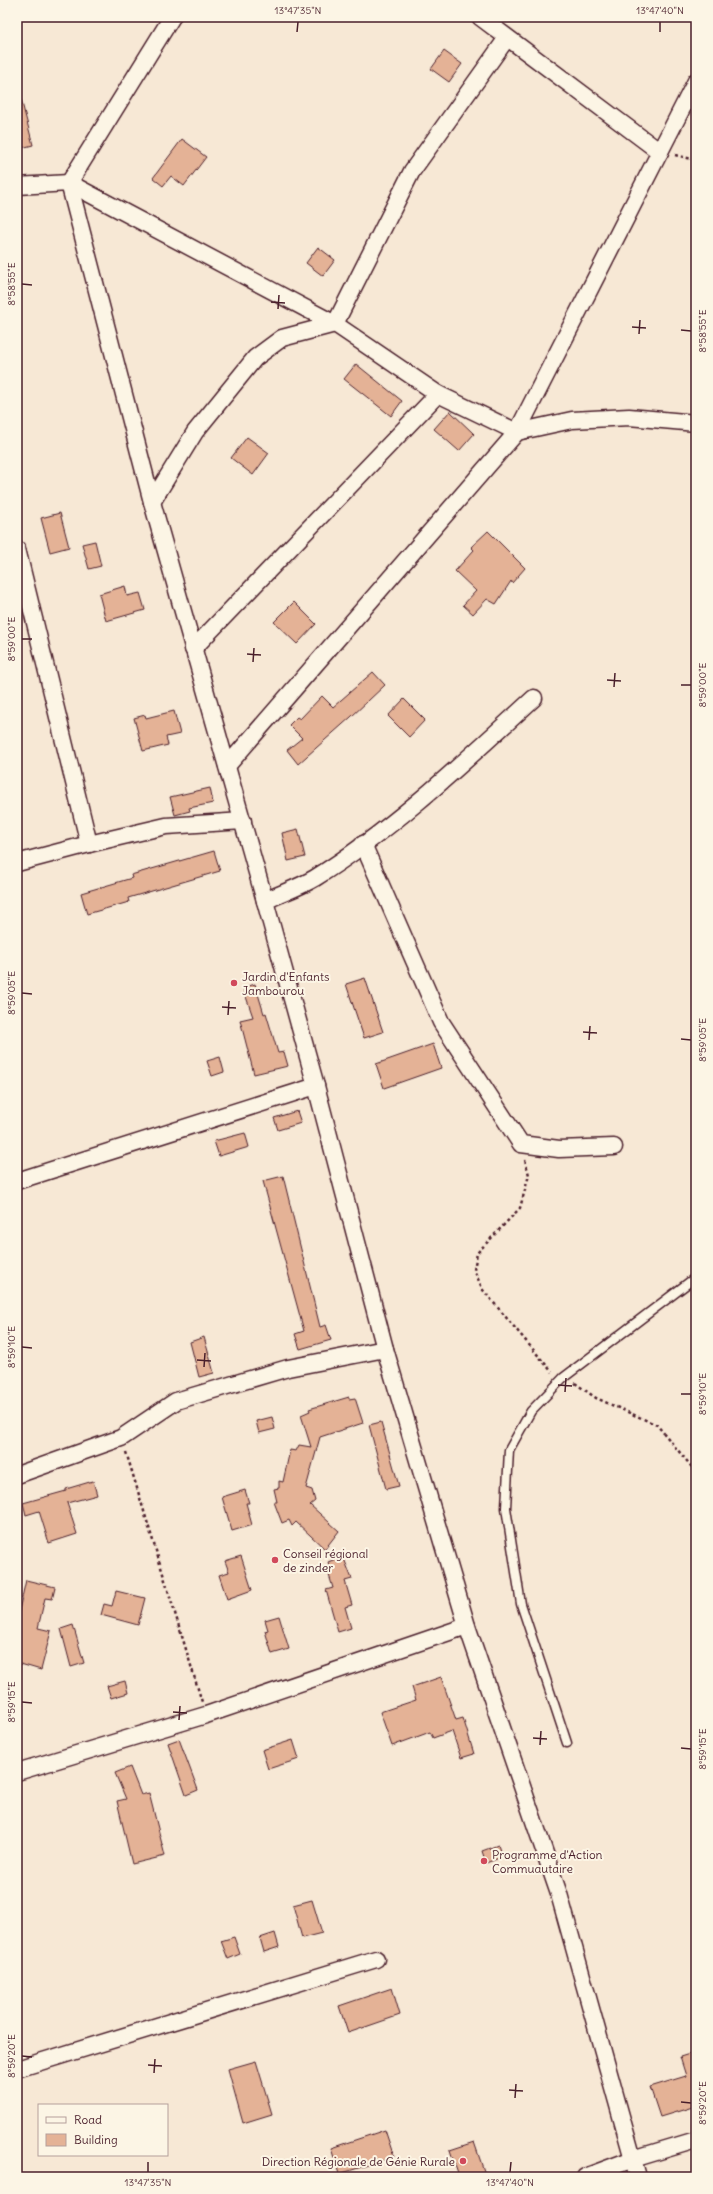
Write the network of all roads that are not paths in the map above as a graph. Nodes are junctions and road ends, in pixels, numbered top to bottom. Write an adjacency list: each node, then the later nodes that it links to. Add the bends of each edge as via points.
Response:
1 (172, 17): 6 (street)
2 (480, 17): 3 (street)
3 (507, 38): 5 (street); 8 (street, via 412,171)
4 (696, 81): 5 (street)
5 (660, 152): 11 (street)
6 (70, 183): 7 (street); 8 (street); 12 (street)
7 (17, 186)
8 (335, 324): 9 (street); 12 (street, via 282,338 255,358 195,432)
9 (438, 394): 11 (street); 14 (street)
10 (696, 423): 11 (street, via 628,417 572,420)
11 (517, 432): 16 (street)
12 (152, 502): 14 (street)
13 (17, 549): 18 (street)
14 (192, 649): 16 (street)
15 (534, 698): 19 (street, via 439,785)
16 (227, 766): 17 (street)
17 (243, 822): 18 (street, via 166,826); 21 (street)
18 (89, 844): 20 (street)
19 (363, 844): 21 (street, via 314,879); 23 (street, via 441,1022 521,1144 559,1149)
20 (17, 863)
21 (265, 901): 22 (street)
22 (316, 1086): 24 (street); 26 (street)
23 (614, 1147)
24 (17, 1182)
25 (696, 1277): 29 (lane, via 563,1378 531,1411 509,1450 506,1508 521,1604)
26 (384, 1349): 27 (street, via 288,1368 176,1401 121,1438); 28 (street)
27 (17, 1475)
28 (467, 1626): 30 (street, via 206,1715); 34 (street, via 559,1894)
29 (567, 1743)
30 (17, 1772)
31 (376, 1959): 32 (street)
32 (17, 2069)
33 (696, 2140): 34 (street)
34 (633, 2159): 35 (street); 36 (street)
35 (585, 2177)
36 (638, 2177)

